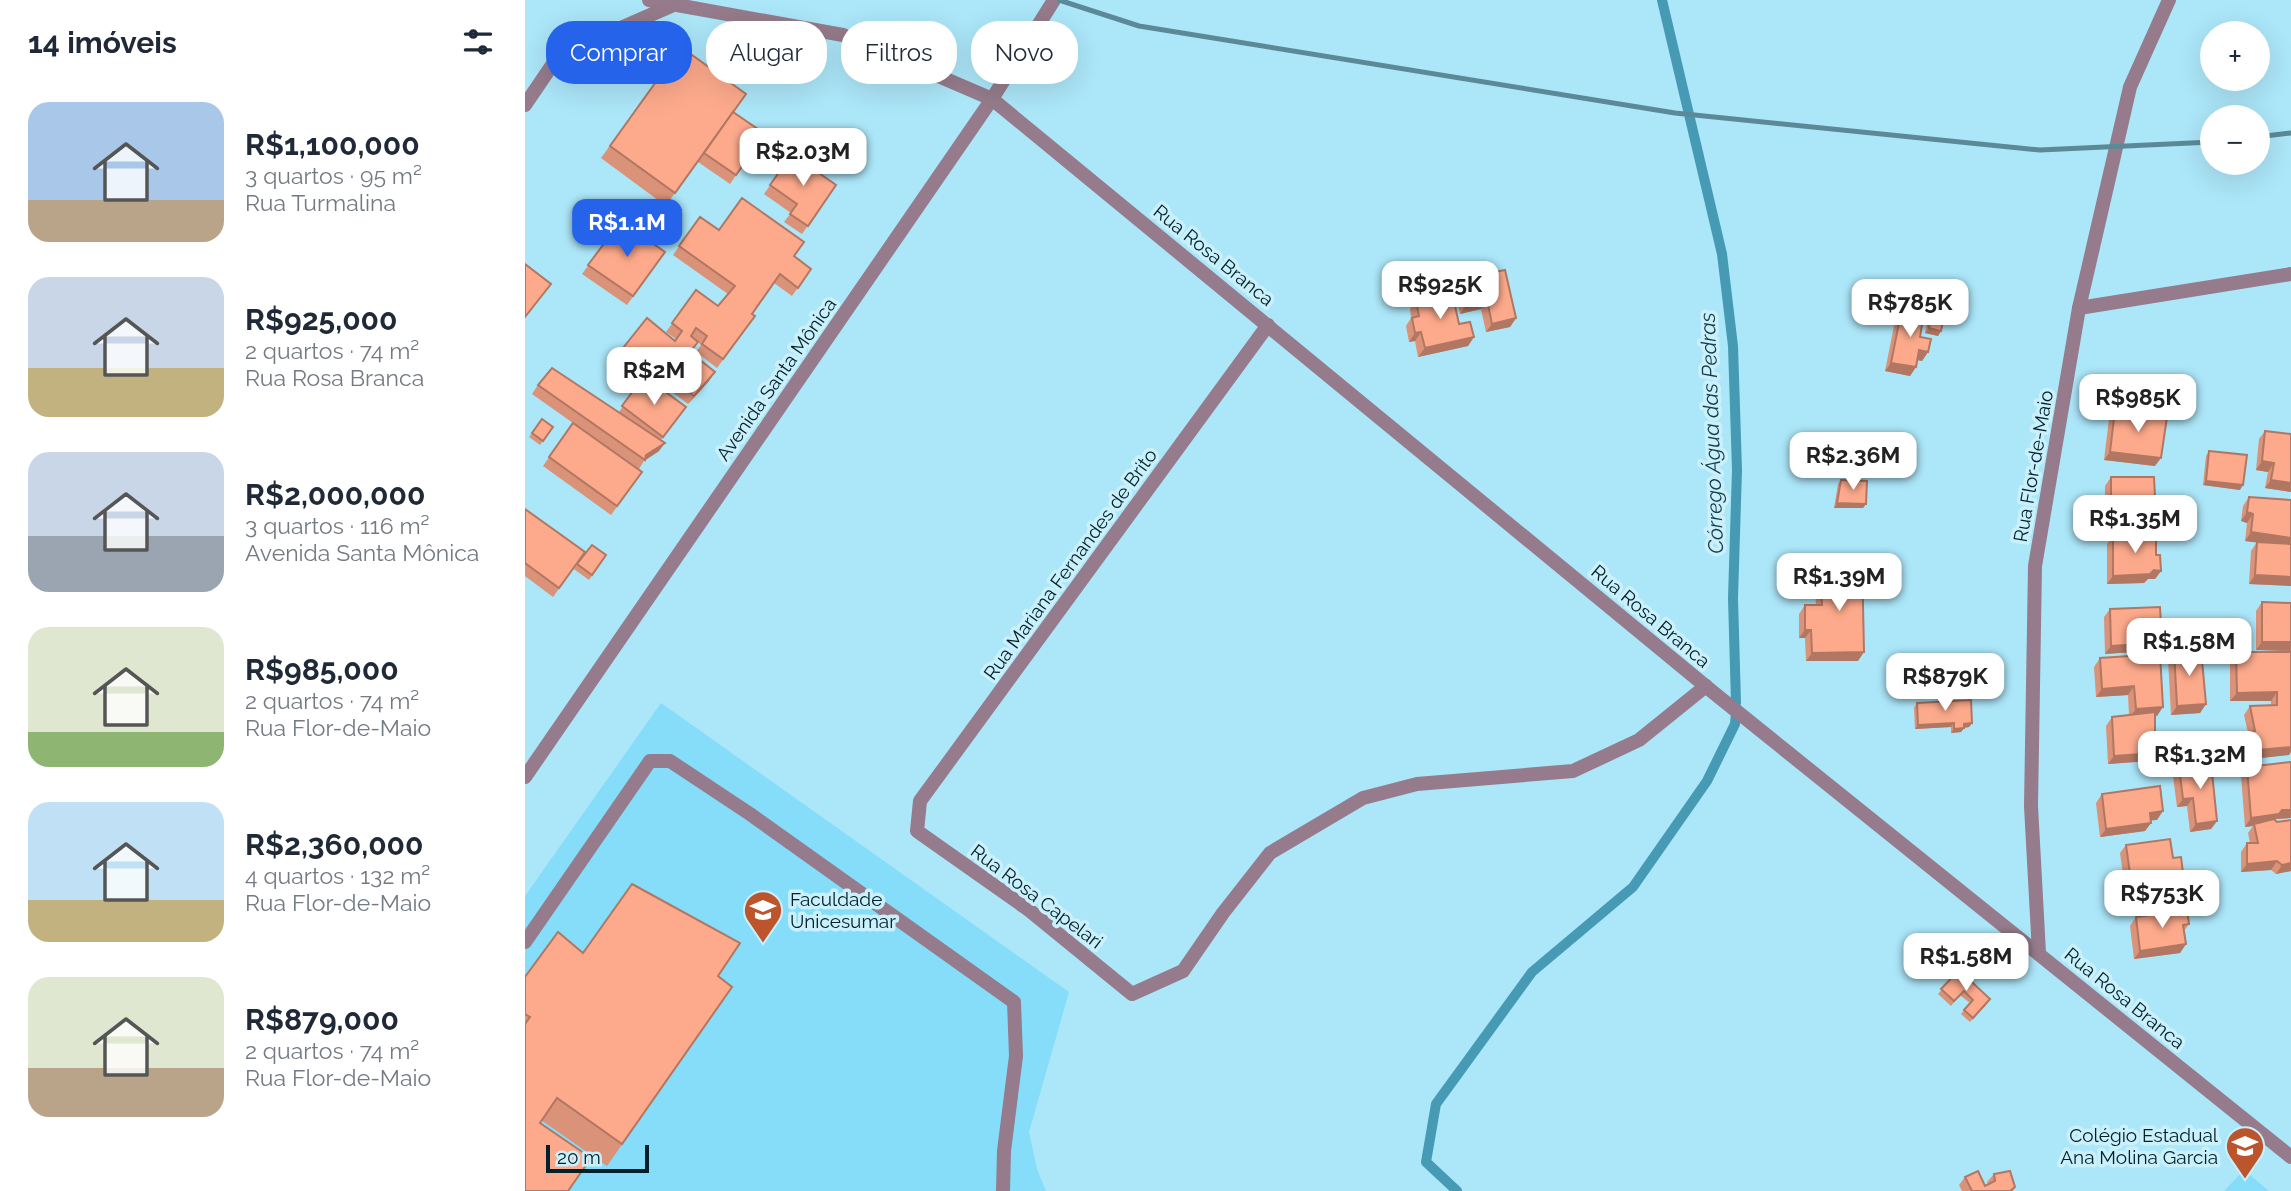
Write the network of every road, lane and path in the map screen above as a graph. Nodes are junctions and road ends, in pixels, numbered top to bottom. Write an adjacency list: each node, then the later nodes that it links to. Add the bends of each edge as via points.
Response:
1 (649, 0): 4 (street, Rua Rosa Branca)
2 (1054, 0): 5 (street, Avenida Santa Mônica)
3 (2169, 0): 8 (street, Rua Flor-de-Maio, via 2130,87)
4 (671, 6): 5 (street, Rua Rosa Branca, via 842,35); 6 (street, via 559,55)
5 (992, 99): 9 (street, Rua Rosa Branca); 11 (street, Avenida Santa Mônica)
6 (525, 105)
7 (2291, 274): 8 (street)
8 (2079, 308): 14 (street, Rua Flor-de-Maio, via 2035,566 2031,806)
9 (1268, 325): 10 (street, Rua Rosa Branca); 12 (street, Rua Mariana Fernandes de Brito, via 920,801)
10 (1706, 686): 12 (street, Rua Rosa Capelari, via 1639,740 1573,771 1417,784 1363,798 1270,853 1183,971 1132,994 1029,911); 14 (street, Rua Rosa Branca)
11 (525, 777)
12 (917, 831)
13 (525, 942): 16 (street, via 650,761 670,761 1014,1002 1016,1056)
14 (2039, 953): 15 (street, Rua Rosa Branca)
15 (2291, 1157)
16 (1003, 1191)

